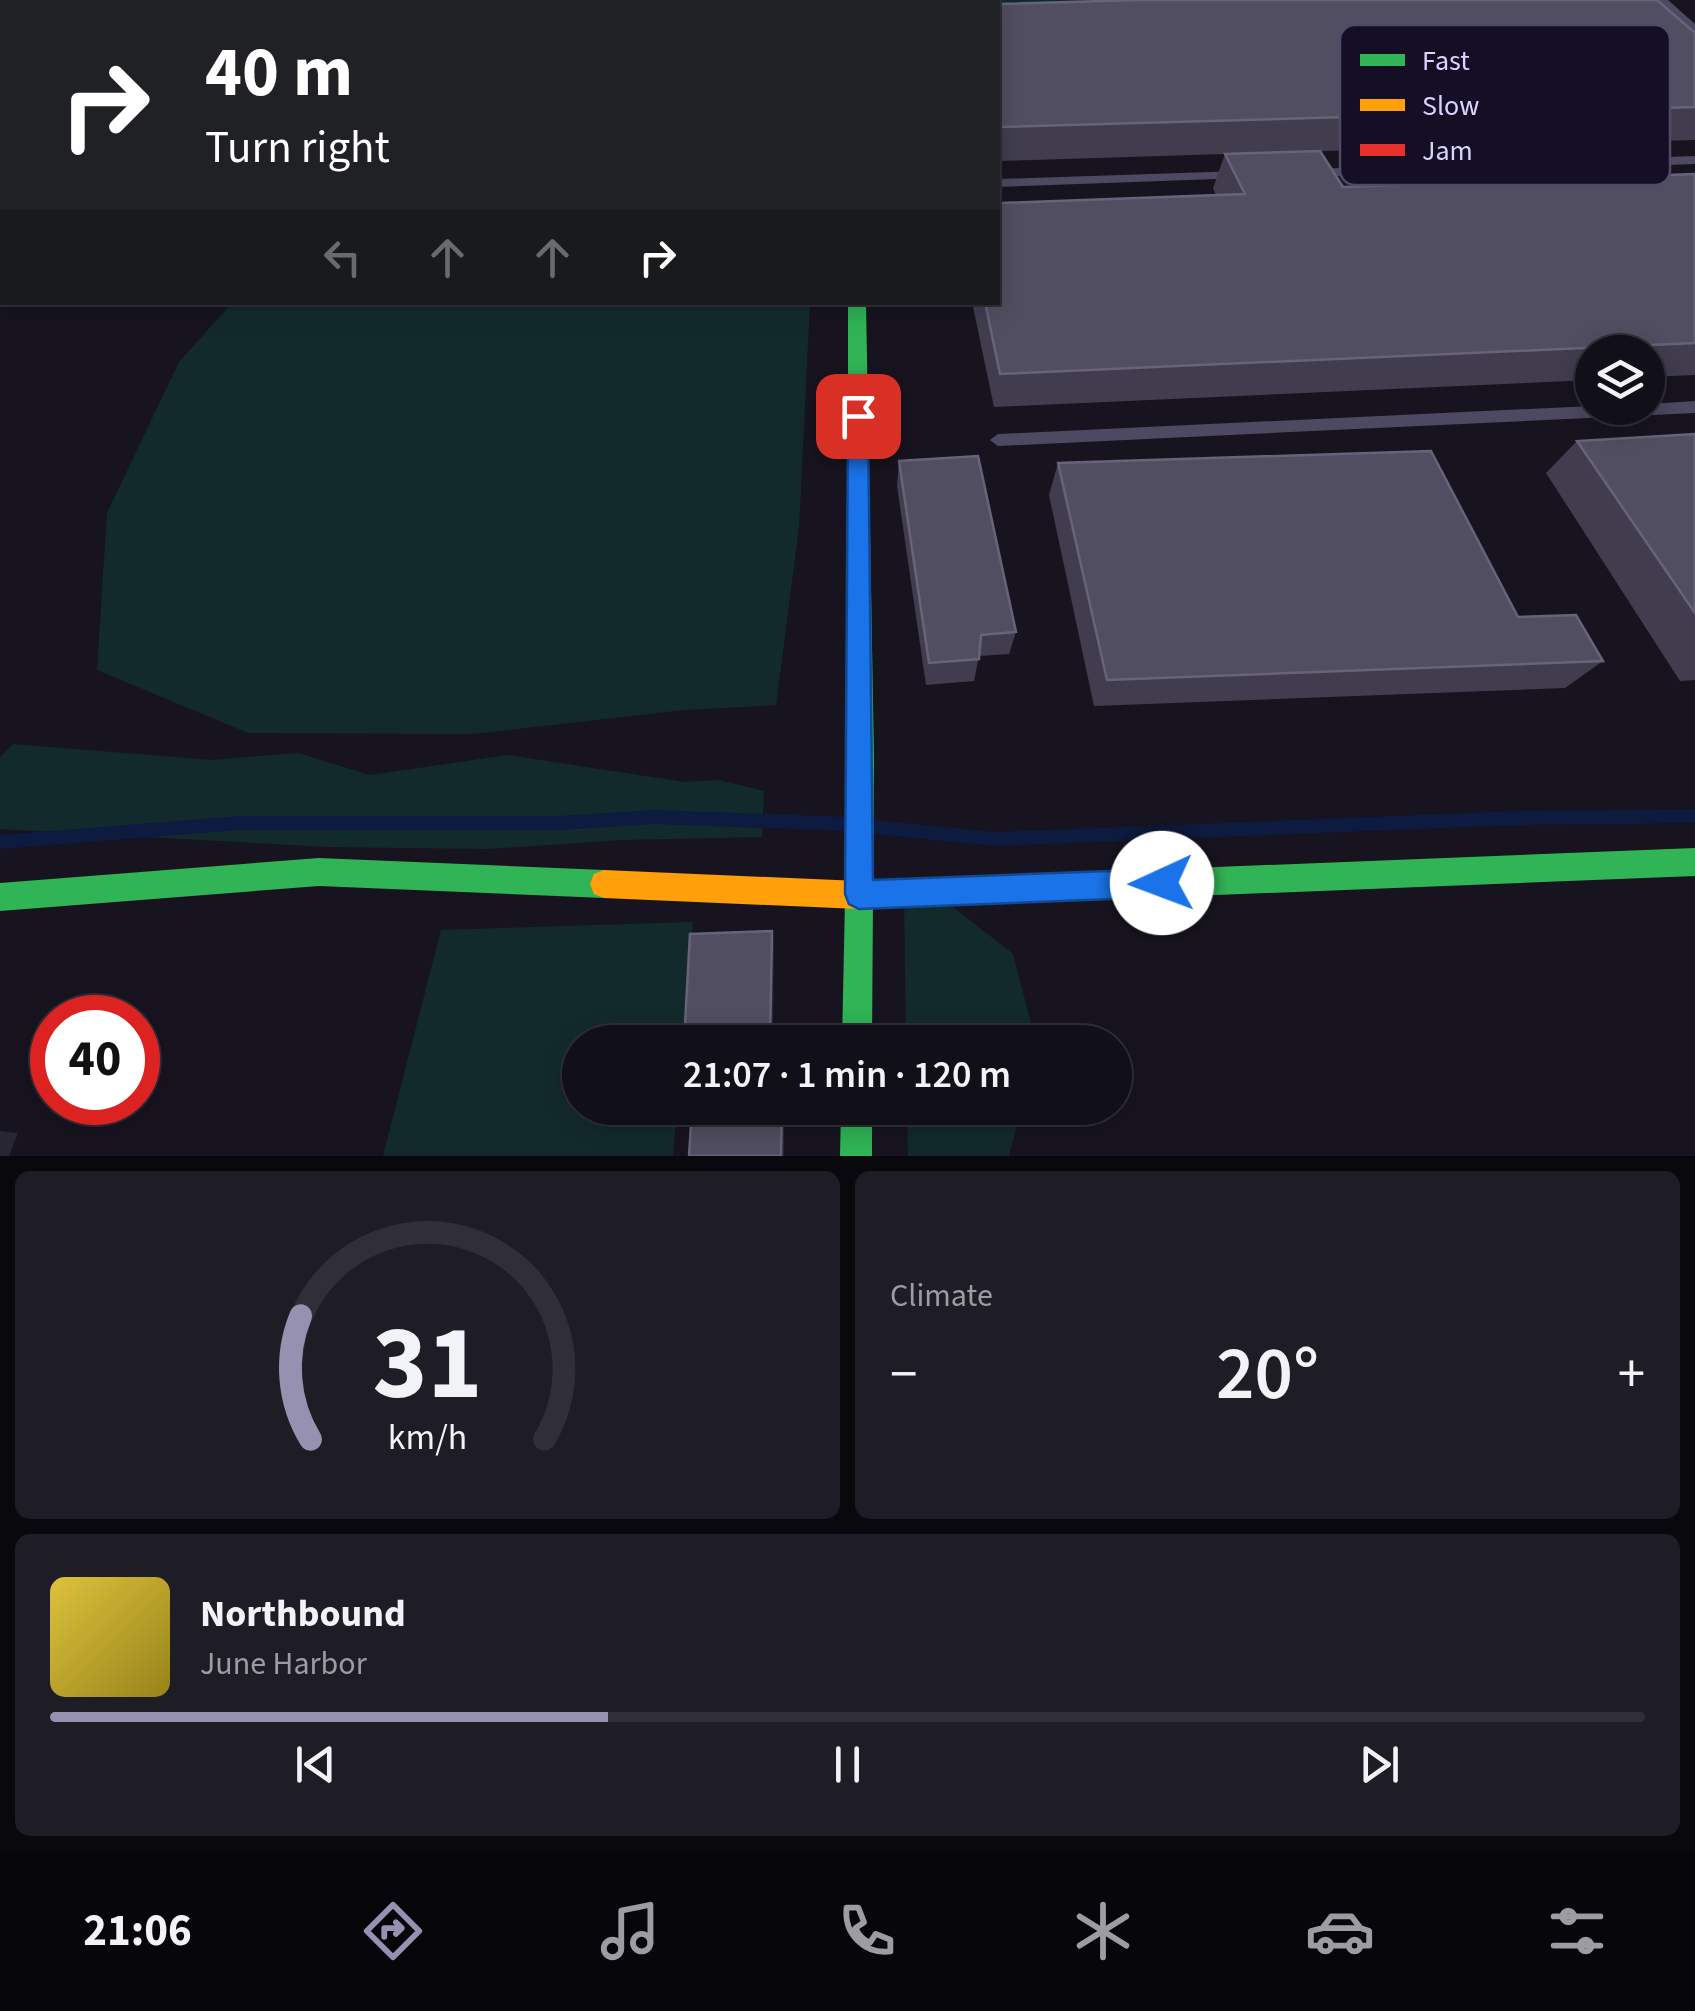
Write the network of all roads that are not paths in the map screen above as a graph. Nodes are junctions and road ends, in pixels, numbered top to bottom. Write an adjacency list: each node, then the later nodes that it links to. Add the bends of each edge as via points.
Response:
1 (1662, 0): 2 (lane)
2 (1695, 30)
3 (1695, 160): 4 (lane)
4 (1670, 161)
5 (1340, 172): 6 (lane)
6 (1296, 173)
7 (1256, 174): 8 (lane)
8 (1000, 183)
9 (857, 305): 13 (street)
10 (1695, 407): 11 (lane)
11 (998, 440)
12 (1695, 862): 13 (street)
13 (859, 894): 14 (street, via 320,872); 15 (street)
14 (0, 897)
15 (858, 1025)
16 (856, 1125): 17 (street)
17 (856, 1156)

